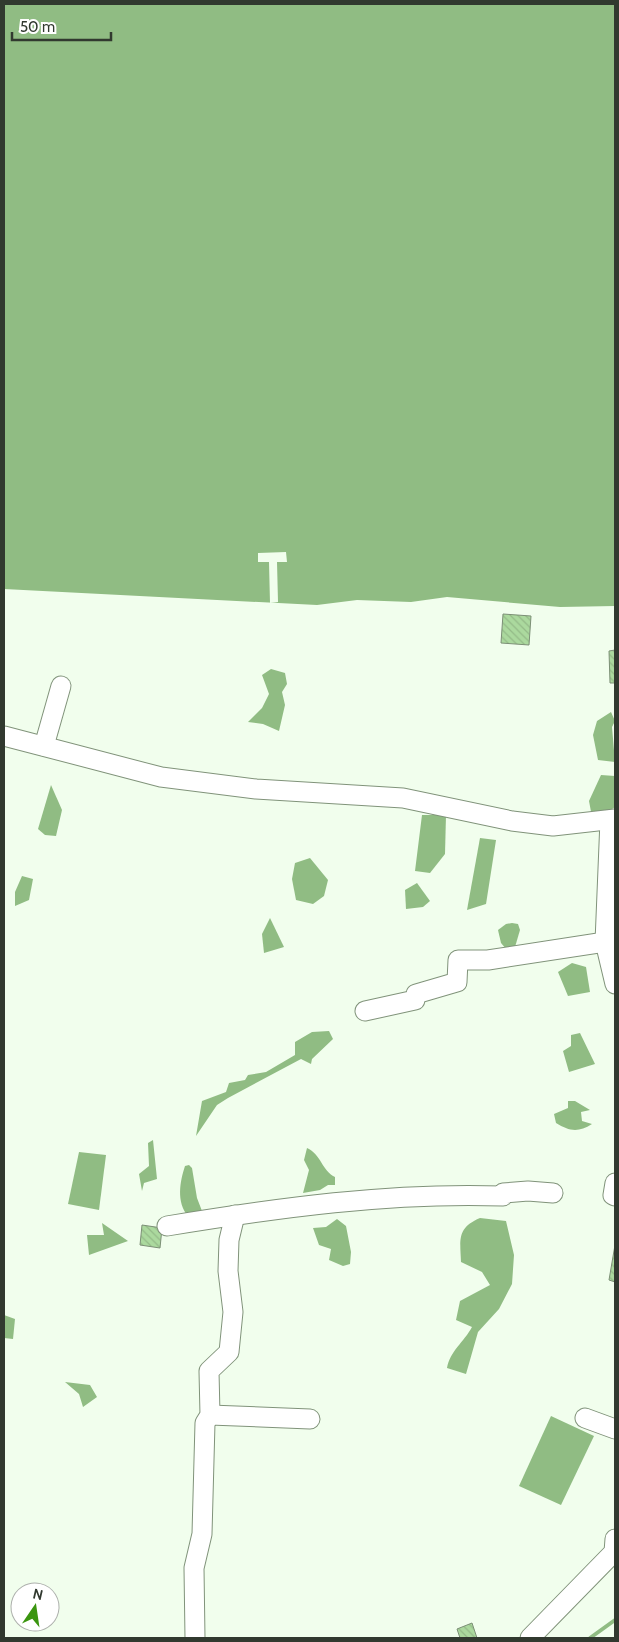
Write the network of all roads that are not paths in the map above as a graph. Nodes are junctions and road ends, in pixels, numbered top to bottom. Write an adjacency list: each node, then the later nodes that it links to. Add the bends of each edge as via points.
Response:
1 (61, 686): 3 (street)
2 (4, 736): 3 (street)
3 (44, 746): 4 (street, via 161,777 256,789 403,798 512,821 553,826)
4 (613, 819): 5 (street)
5 (605, 942): 6 (street); 7 (street, via 488,960 458,960 457,982 416,994 415,1000)
6 (615, 984)
7 (365, 1011)
8 (615, 1183): 10 (street)
9 (553, 1193): 11 (street, via 520,1191 503,1193 503,1196 416,1196)
10 (615, 1196)
11 (235, 1215): 12 (street); 13 (street, via 229,1248 233,1312 229,1352 209,1371)
12 (167, 1226)
13 (210, 1415): 15 (street); 18 (street, via 204,1423 202,1534 194,1568)
14 (585, 1418): 16 (street)
15 (310, 1420)
16 (615, 1429)
17 (615, 1539): 19 (street, via 614,1552)
18 (195, 1638)
19 (530, 1638)

